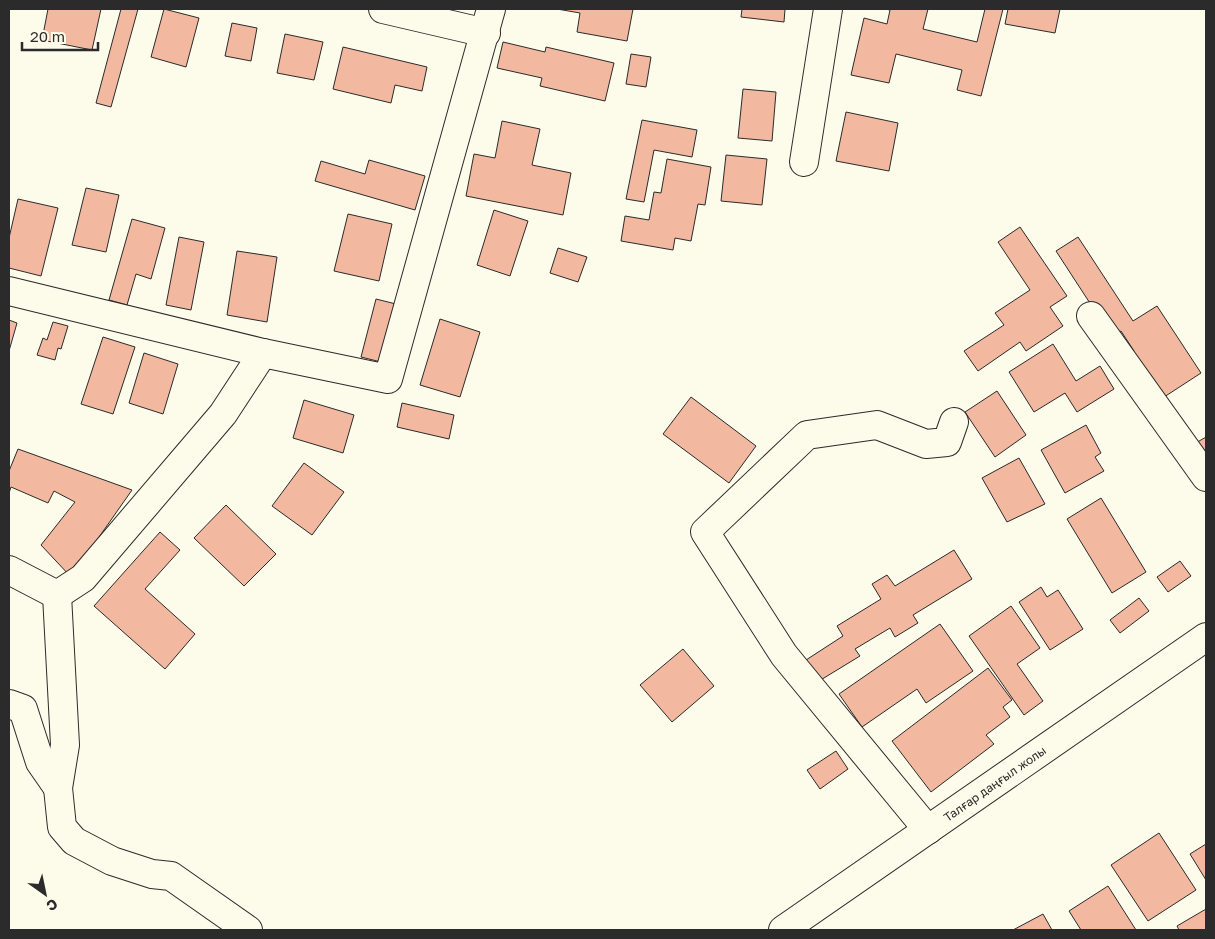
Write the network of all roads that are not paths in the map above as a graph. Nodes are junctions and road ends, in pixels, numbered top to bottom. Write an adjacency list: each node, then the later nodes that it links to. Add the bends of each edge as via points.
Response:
1 (383, 9): 3 (street)
2 (828, 9): 4 (street)
3 (489, 21): 7 (street, via 388,379)
4 (804, 162)
5 (9, 291): 7 (street)
6 (1091, 316): 9 (street)
7 (263, 353): 11 (street, via 217,422 83,578)
8 (954, 422): 15 (street, via 947,442 926,444 877,425 807,435 705,532 784,655)
9 (1206, 477)
10 (9, 570): 11 (street)
11 (57, 595): 14 (street, via 66,745)
12 (1206, 638): 15 (street, Талғар даңғыл жолы)
13 (9, 704): 14 (street, via 24,710 40,762)
14 (58, 788): 16 (street, via 62,827 74,841 112,861 152,874 171,876)
15 (928, 830): 17 (street, Талғар даңғыл жолы)
16 (248, 930)
17 (783, 930)

